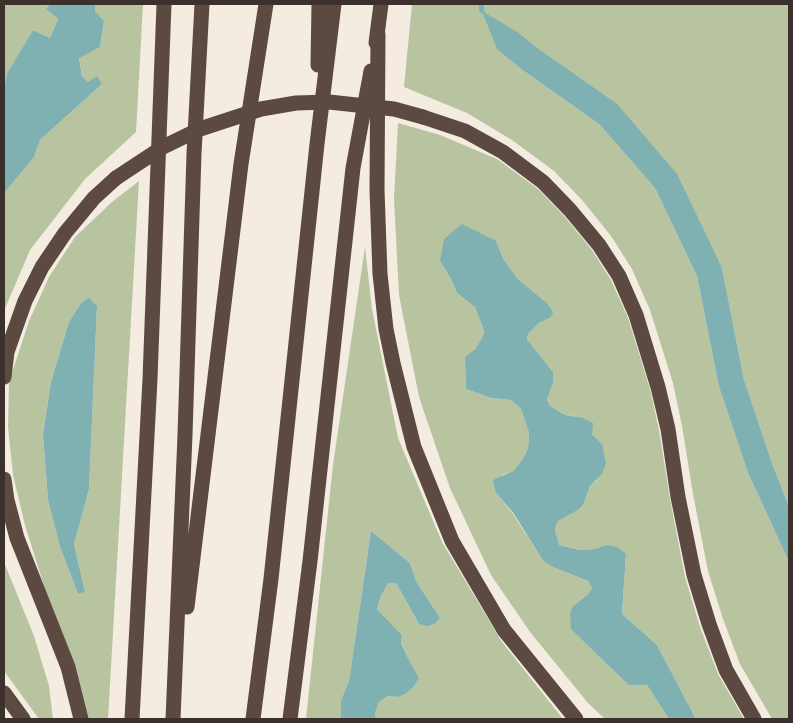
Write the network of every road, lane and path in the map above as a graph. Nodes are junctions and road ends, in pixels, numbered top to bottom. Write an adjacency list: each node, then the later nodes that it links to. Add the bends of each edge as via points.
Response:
1 (164, 4): 15 (highway, via 150,389)
2 (202, 4): 12 (highway)
3 (266, 4): 12 (highway, via 241,164)
4 (319, 4): 8 (highway)
5 (334, 4): 8 (highway)
6 (381, 4): 7 (highway)
7 (378, 34): 18 (highway, via 353,168); 19 (highway, via 380,274 392,363 414,447 452,540 504,630)
8 (317, 144): 17 (highway)
9 (4, 377): 20 (highway, bridge, via 7,352 42,266 94,198 116,178 163,148 200,129 261,109 296,103 330,102 394,109 465,131 543,182 599,244 619,276 636,315 658,387 699,592 726,670)
10 (4, 479): 14 (highway, via 17,538 68,667)
11 (4, 693): 13 (highway)
12 (174, 702): 16 (highway)
13 (23, 719)
14 (81, 719)
15 (132, 719)
16 (173, 719)
17 (254, 719)
18 (290, 719)
19 (576, 719)
20 (754, 719)

